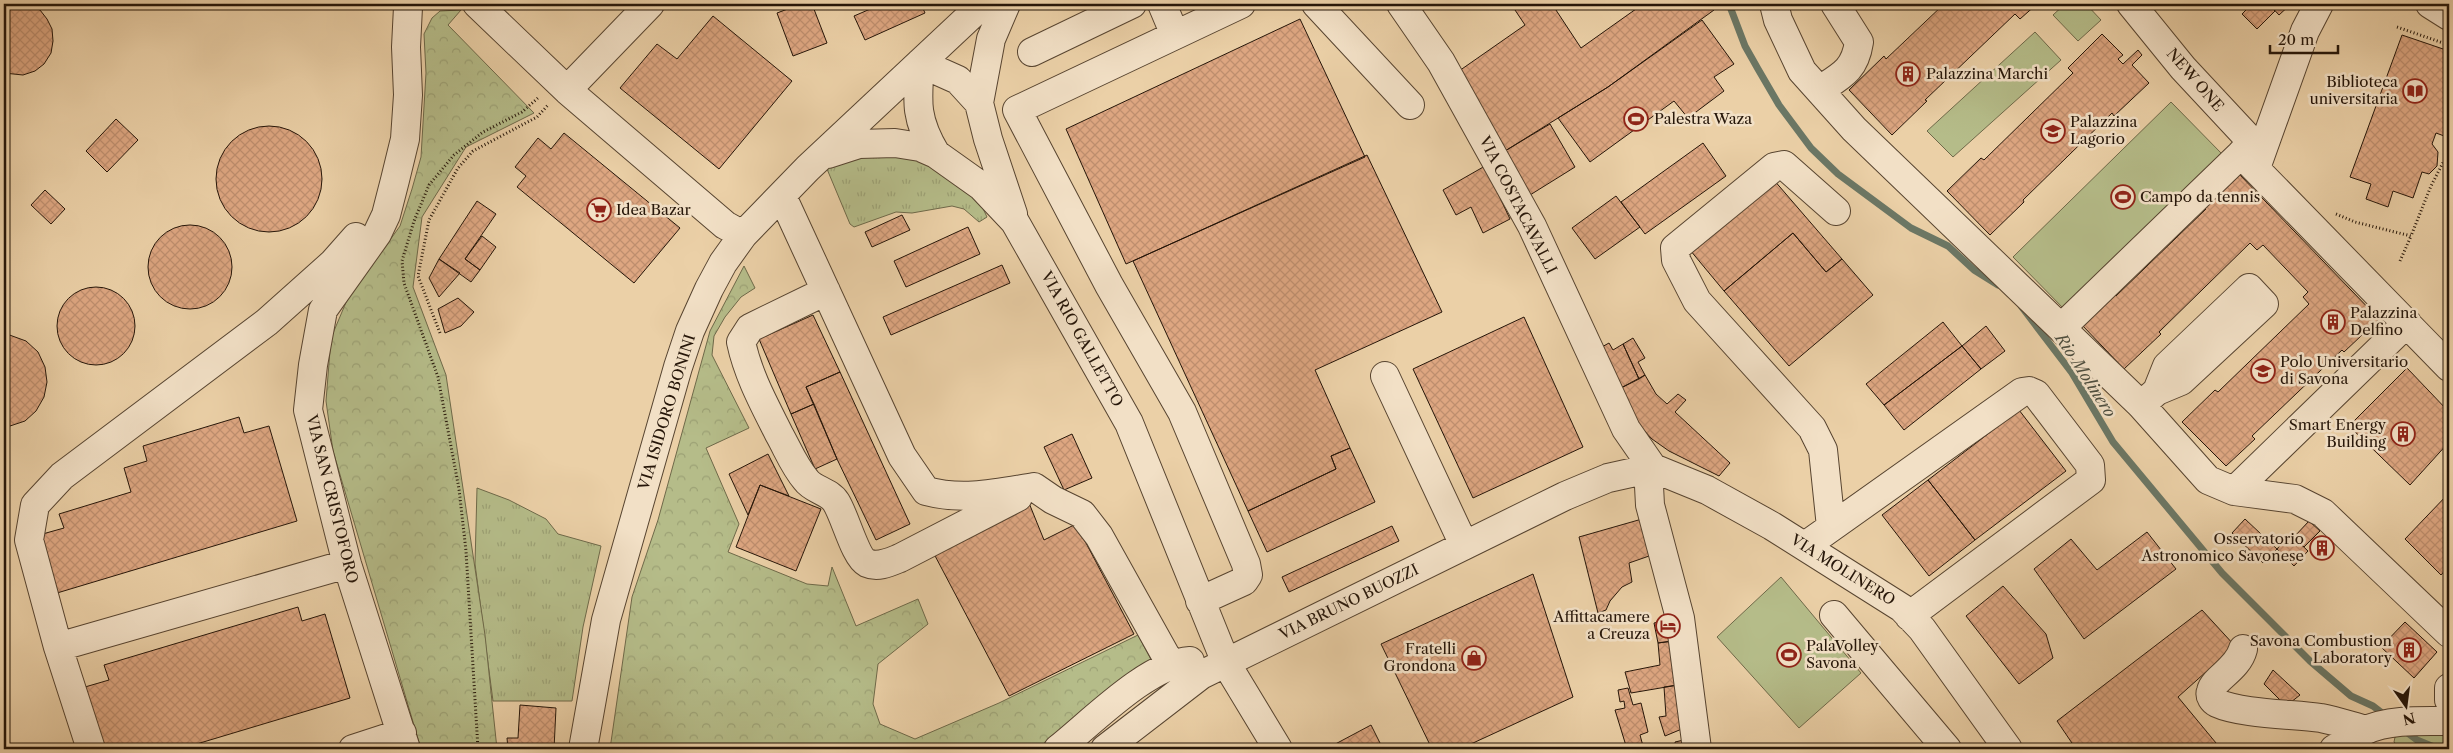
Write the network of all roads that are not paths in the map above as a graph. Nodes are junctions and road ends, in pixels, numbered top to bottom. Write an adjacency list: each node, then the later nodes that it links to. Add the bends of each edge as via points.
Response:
1 (477, 4): 20 (street)
2 (650, 4): 20 (street)
3 (983, 4): 19 (street, VIA ISIDORO BONINI)
4 (1006, 4): 22 (street, via 990,38)
5 (1132, 4): 18 (street)
6 (1162, 4): 17 (street)
7 (1241, 4): 17 (street)
8 (1316, 4): 23 (street)
9 (1401, 4): 37 (street, VIA COSTACAVALLI, via 1441,62 1532,226 1618,414)
10 (1835, 4): 21 (street, via 1859,42 1856,59 1841,76)
11 (2131, 4): 26 (street, NEW ONE, via 2252,142)
12 (2319, 4): 26 (street)
13 (2430, 4): 16 (street)
14 (412, 5): 27 (street, VIA SAN CRISTOFORO, via 406,46 408,104 405,139)
15 (1779, 6): 21 (street, via 1802,70)
16 (2449, 16)
17 (1175, 35): 44 (street, via 1017,110 1109,285 1182,412 1246,564 1248,575 1244,581)
18 (1032, 52)
19 (920, 63): 22 (street, via 958,80); 24 (street, via 919,119 923,133); 25 (street, VIA ISIDORO BONINI)
20 (565, 88): 31 (street, via 725,225)
21 (1821, 89): 34 (street, via 1854,129)
22 (979, 103): 30 (street)
23 (1410, 105)
24 (936, 154): 25 (street, VIA RIO GALLETTO, via 920,146 894,142 859,144); 30 (street, VIA RIO GALLETTO, via 981,186)
25 (825, 155): 28 (street, VIA ISIDORO BONINI)
26 (2248, 161): 33 (street); 34 (street)
27 (396, 180): 43 (street, VIA SAN CRISTOFORO, via 386,215 376,234 324,310 313,365 308,410); 48 (street, via 350,244 267,322 62,476 35,505 29,540)
28 (782, 196): 31 (street, VIA ISIDORO BONINI); 32 (street)
29 (1836, 211): 40 (street, via 1784,165 1774,167 1675,248 1676,260 1697,301 1812,428 1822,450)
30 (1015, 222): 44 (street, VIA RIO GALLETTO, via 1129,423)
31 (743, 235): 59 (street, VIA ISIDORO BONINI, via 709,289 678,367 606,620)
32 (826, 291): 38 (street, via 902,456 926,491 947,497 980,496); 38 (street, via 750,328 741,342 745,362 797,469 808,483 835,500 860,557 868,563 881,565 900,558)
33 (2407, 323): 35 (street); 39 (street)
34 (2061, 328): 39 (street, via 2149,398 2208,480)
35 (2449, 367)
36 (1385, 376): 41 (street)
37 (1653, 468): 41 (street, VIA BRUNO BUOZZI, via 1608,478); 42 (street, VIA MOLINERO, via 1707,490); 63 (street, via 1649,486 1650,505 1680,618)
38 (1034, 487): 51 (street, via 1052,500 1082,514 1100,536)
39 (2234, 492): 47 (street, via 2295,499 2323,513)
40 (1831, 527): 42 (street); 46 (street, via 2022,392 2036,394 2090,465 2090,480)
41 (1464, 545): 50 (street, VIA BRUNO BUOZZI)
42 (1805, 546): 46 (street, VIA MOLINERO, via 1886,596)
43 (347, 564): 48 (street); 56 (street, VIA SAN CRISTOFORO)
44 (1200, 601): 50 (street, VIA RIO GALLETTO)
45 (1834, 615): 64 (street)
46 (1909, 616): 65 (street, VIA MOLINERO, via 1922,629)
47 (2449, 633)
48 (58, 647): 57 (street)
49 (2242, 649): 55 (street, via 2230,672 2210,691 2216,703 2323,719)
50 (1226, 663): 51 (street, via 1200,660); 61 (street, via 1201,675); 62 (street, VIA RIO GALLETTO)
51 (1171, 665): 60 (street, via 1140,682)
52 (2449, 688): 53 (street)
53 (2449, 700)
54 (2449, 722): 55 (street, via 2415,722)
55 (2363, 738)
56 (404, 741): 58 (street)
57 (91, 749)
58 (353, 749)
59 (583, 749)
60 (1058, 749)
61 (1104, 749)
62 (1278, 749)
63 (1697, 749)
64 (1947, 749)
65 (2008, 749)

